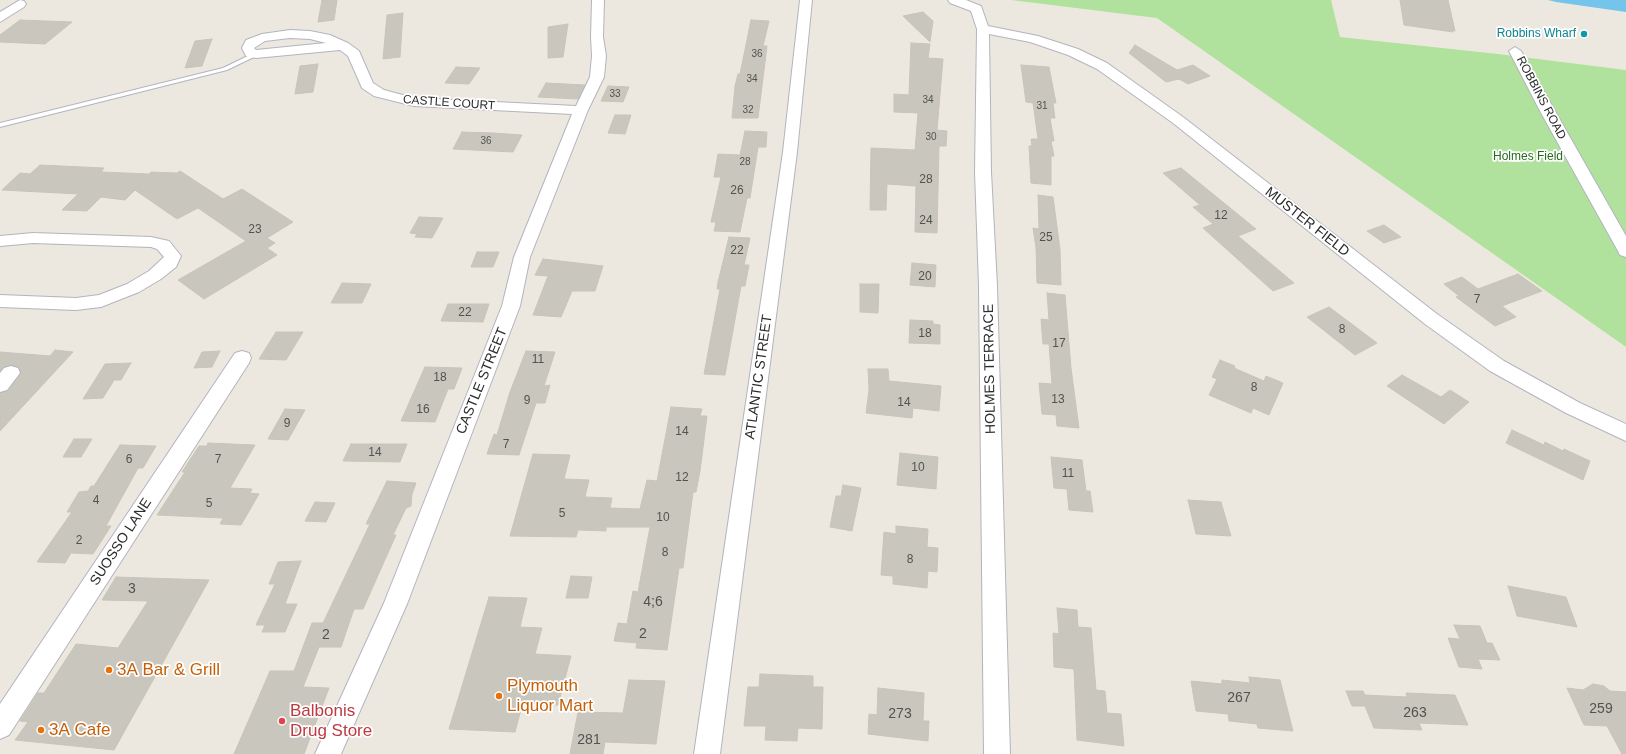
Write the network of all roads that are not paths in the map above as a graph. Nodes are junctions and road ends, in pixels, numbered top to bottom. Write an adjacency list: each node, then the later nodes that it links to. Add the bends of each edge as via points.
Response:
1 (598, 0): 9 (street, CASTLE STREET, via 599,56 596,77)
2 (806, 0): 18 (street, ATLANTIC STREET, via 790,152)
3 (954, 0): 6 (street, HOLMES TERRACE, via 970,4 977,9)
4 (20, 4): 5 (street)
5 (0, 18)
6 (983, 29): 15 (street, MUSTER FIELD, via 1033,39 1073,52 1102,66 1178,120 1467,345 1533,387); 19 (street, HOLMES TERRACE, via 983,172 988,293)
7 (1515, 51): 12 (street, ROBBINS ROAD)
8 (256, 54): 9 (street, CASTLE COURT, via 318,46 343,46 354,54 368,85 379,93 394,98 414,102); 10 (lane, via 225,69 204,75)
9 (581, 110): 17 (street, CASTLE STREET, via 522,257 511,306 395,604)
10 (0, 125)
11 (0, 241): 13 (street, via 33,238 151,242 163,245 173,256 170,263 155,275 101,301 76,304)
12 (1626, 251)
13 (0, 301)
14 (242, 358): 16 (street, SUOSSO LANE)
15 (1626, 433)
16 (0, 726)
17 (328, 754)
18 (707, 754)
19 (997, 754)

